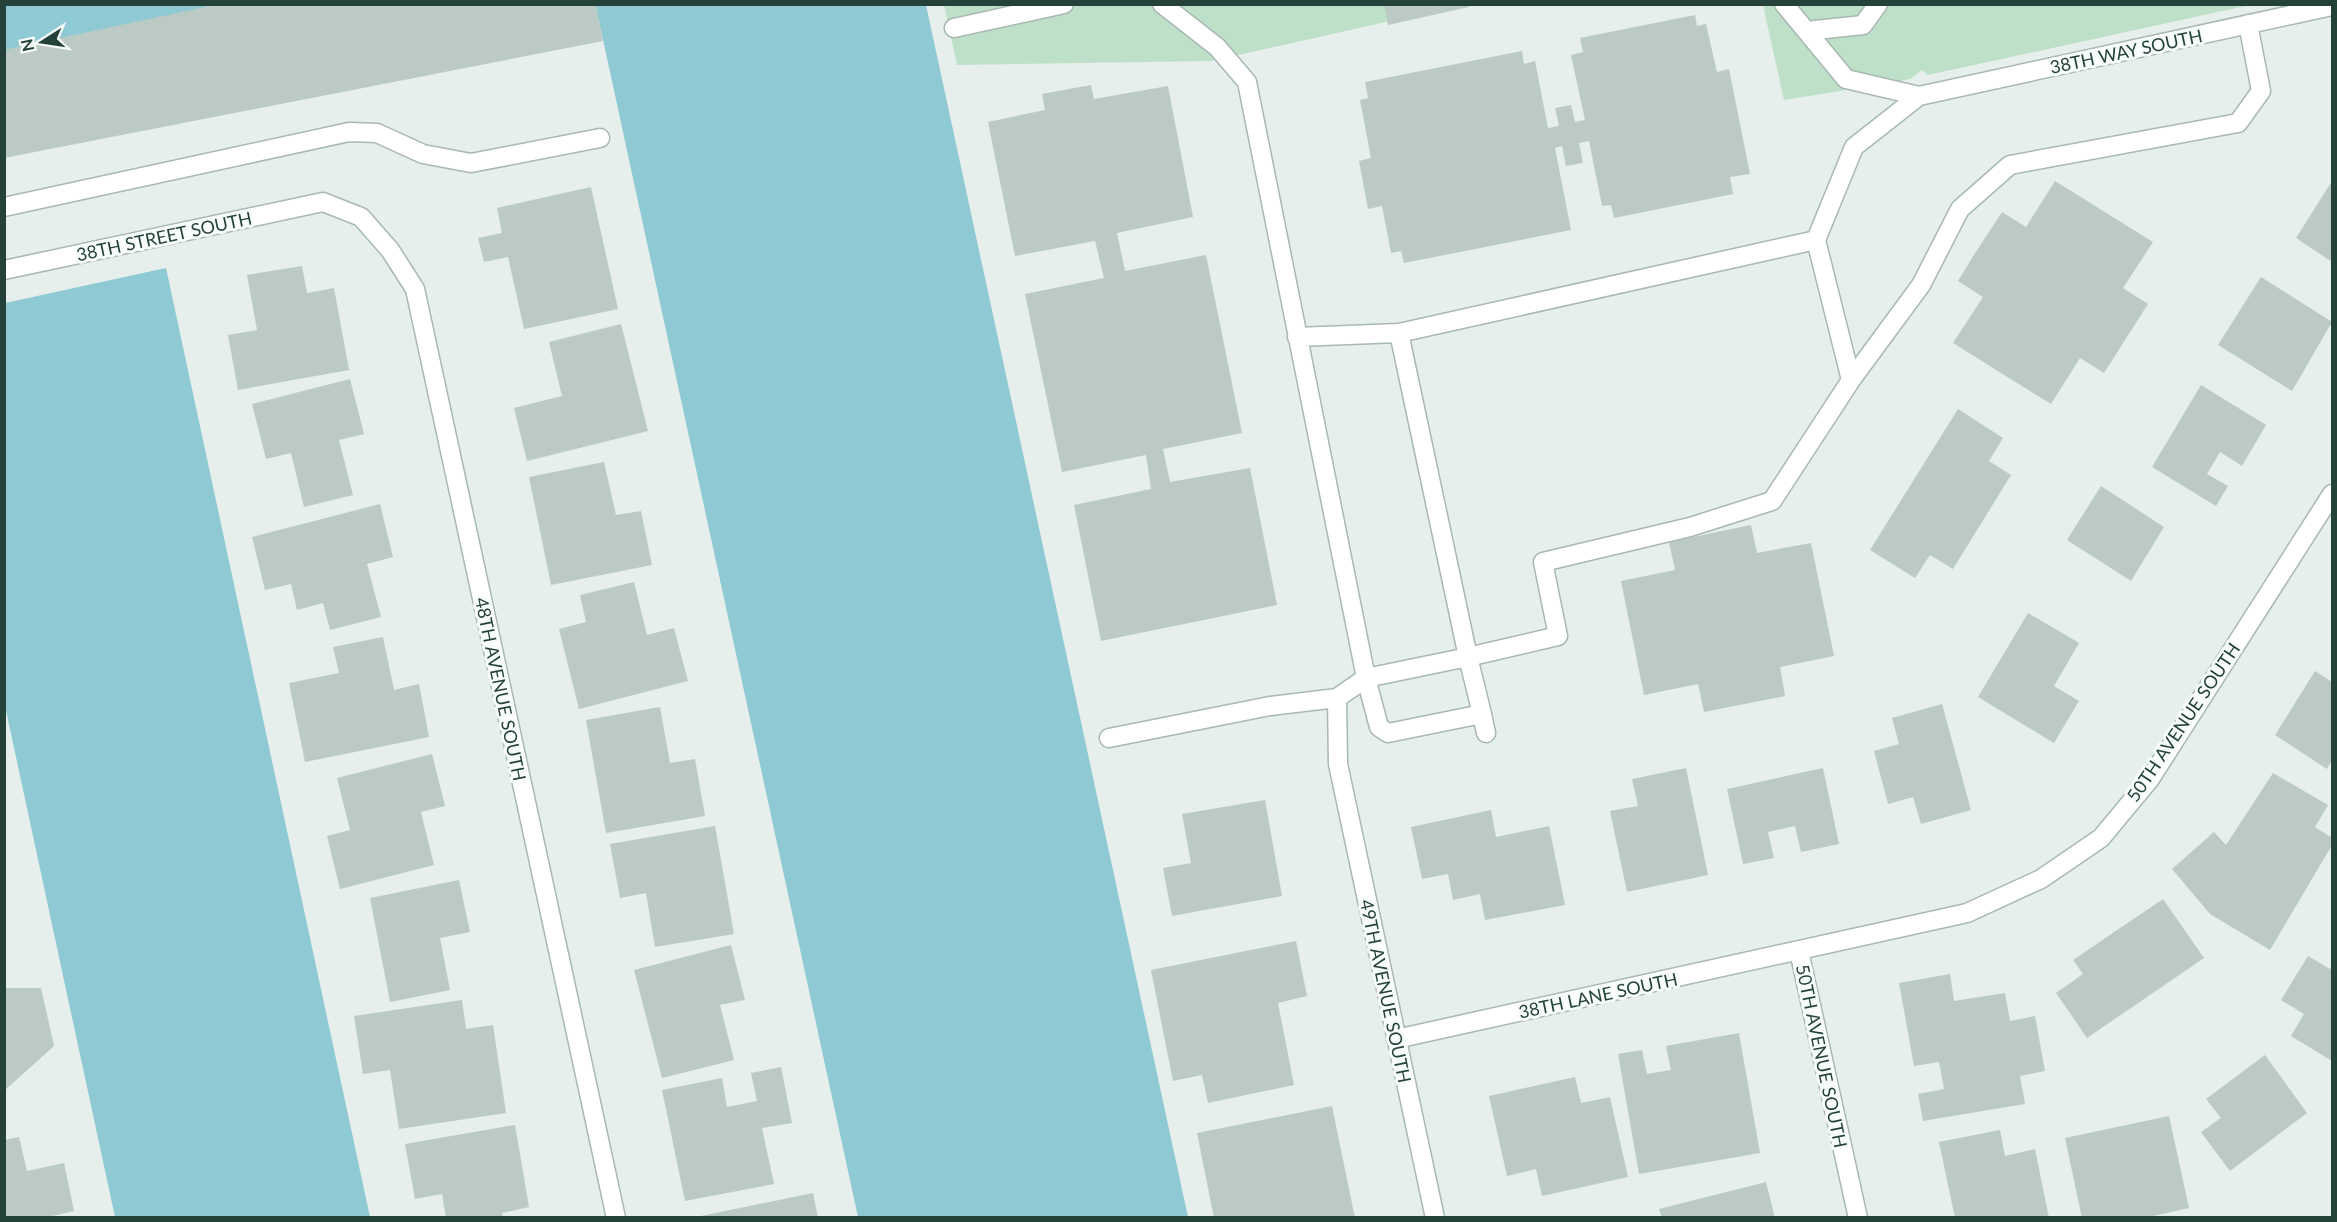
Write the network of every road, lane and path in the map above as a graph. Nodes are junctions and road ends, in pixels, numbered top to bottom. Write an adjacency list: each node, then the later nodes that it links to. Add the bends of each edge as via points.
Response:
1 (1064, 4): 7 (street)
2 (1162, 4): 16 (street, via 1217,47 1247,82)
3 (1784, 4): 8 (street)
4 (1878, 4): 8 (street, via 1863,25)
5 (2332, 6): 6 (street, 38TH WAY SOUTH)
6 (2248, 24): 9 (street, 38TH WAY SOUTH); 17 (street, via 2261,91 2238,123 2010,165 1960,208 1922,285)
7 (954, 28)
8 (1806, 31): 9 (street, via 1846,79)
9 (1919, 96): 13 (street, via 1854,147)
10 (600, 138): 12 (street, via 471,163 423,154 376,133 349,132)
11 (323, 202): 14 (street, 38TH STREET SOUTH); 27 (street, 48TH AVENUE SOUTH, via 361,217 390,250 414,289)
12 (4, 207)
13 (1816, 240): 15 (street); 17 (street)
14 (4, 270)
15 (1400, 333): 16 (street); 19 (street)
16 (1297, 337): 20 (street)
17 (1851, 380): 19 (street, via 1772,501 1690,528 1543,562 1558,636)
18 (2332, 494): 25 (street, 50TH AVENUE SOUTH, via 2150,778 2101,838 2041,879 1967,913)
19 (1468, 657): 20 (street); 22 (street)
20 (1366, 678): 21 (street); 22 (street, via 1379,727 1388,733)
21 (1338, 699): 24 (street, via 1270,706); 26 (street, 49TH AVENUE SOUTH, via 1338,764)
22 (1482, 714): 23 (street)
23 (1486, 733)
24 (1109, 738)
25 (1799, 951): 26 (street, 38TH LANE SOUTH); 29 (street, 50TH AVENUE SOUTH)
26 (1396, 1039): 28 (street, 49TH AVENUE SOUTH)
27 (616, 1218)
28 (1435, 1218)
29 (1858, 1218)

